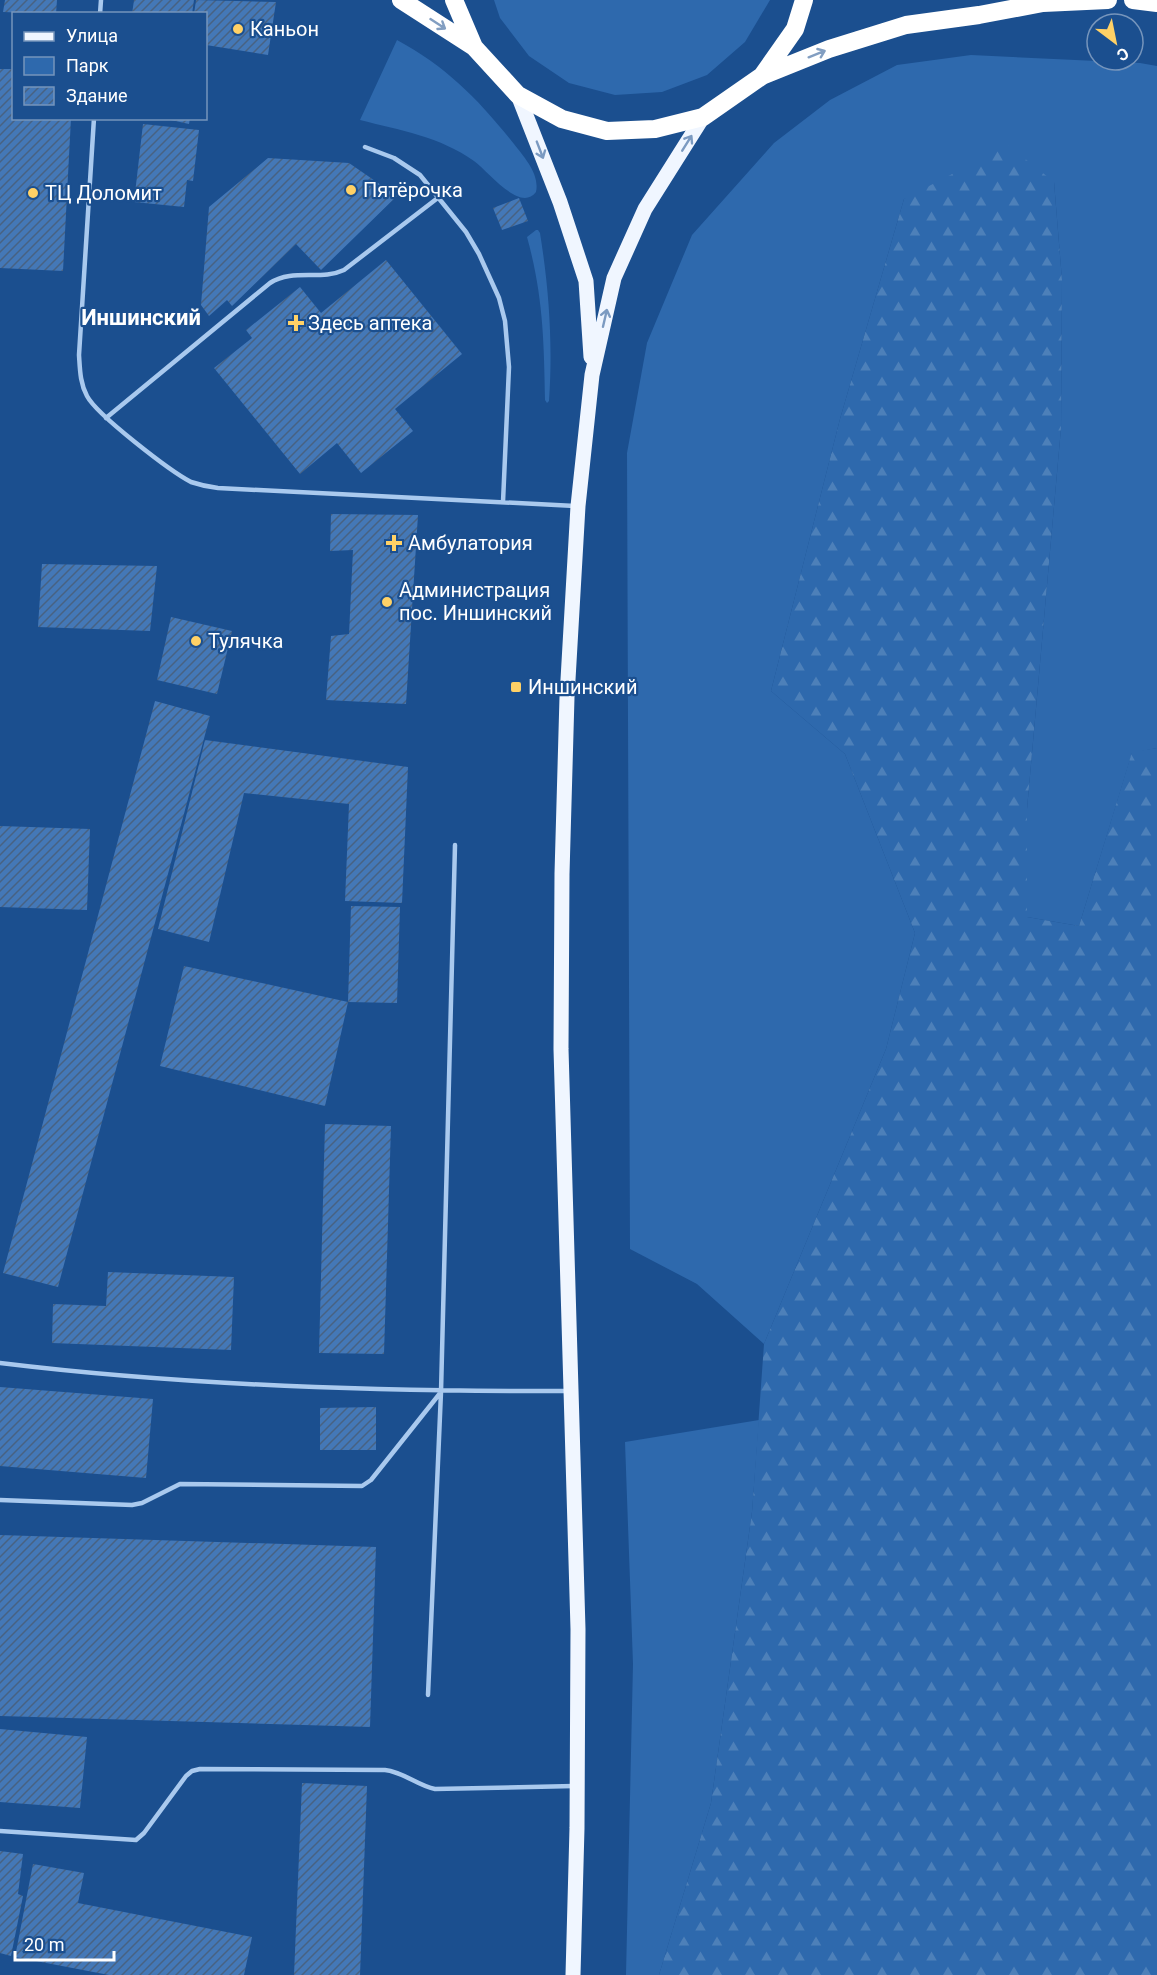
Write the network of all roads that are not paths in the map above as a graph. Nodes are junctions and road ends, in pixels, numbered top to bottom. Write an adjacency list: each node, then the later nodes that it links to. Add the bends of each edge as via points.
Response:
1 (401, 0): 7 (highway, one-way to 7)
2 (454, 0): 7 (highway)
3 (804, 0): 8 (highway, via 795,29)
4 (1108, 0): 8 (highway, one-way to 4, via 829,49 906,25 1043,3)
5 (1133, 0): 6 (highway)
6 (1157, 3)
7 (474, 47): 9 (highway)
8 (762, 76): 10 (highway)
9 (519, 95): 10 (highway, via 562,120 607,131 656,129); 14 (main road, one-way to 14, via 586,281)
10 (703, 117): 14 (main road, one-way to 10, via 614,278 645,209)
11 (94, 120): 15 (lane, via 79,355 83,388)
12 (365, 147): 13 (lane, via 414,170)
13 (439, 197): 15 (lane, via 344,270 284,276 270,283); 16 (lane, via 479,254 505,321 509,368)
14 (592, 375): 17 (main road)
15 (106, 418): 16 (lane, via 179,475 206,486)
16 (503, 502): 17 (lane)
17 (578, 506): 20 (main road, via 567,709 561,1049)
18 (455, 845): 21 (lane)
19 (0, 1363): 21 (lane, via 78,1373)
20 (571, 1391): 21 (lane); 24 (main road, via 578,1629)
21 (441, 1392): 22 (lane, via 371,1480 362,1486 180,1484 132,1505); 23 (lane)
22 (0, 1500)
23 (428, 1695)
24 (577, 1786): 25 (lane, via 439,1789 386,1770 200,1770 186,1776 136,1840); 26 (main road)
25 (0, 1831)
26 (573, 1975)

